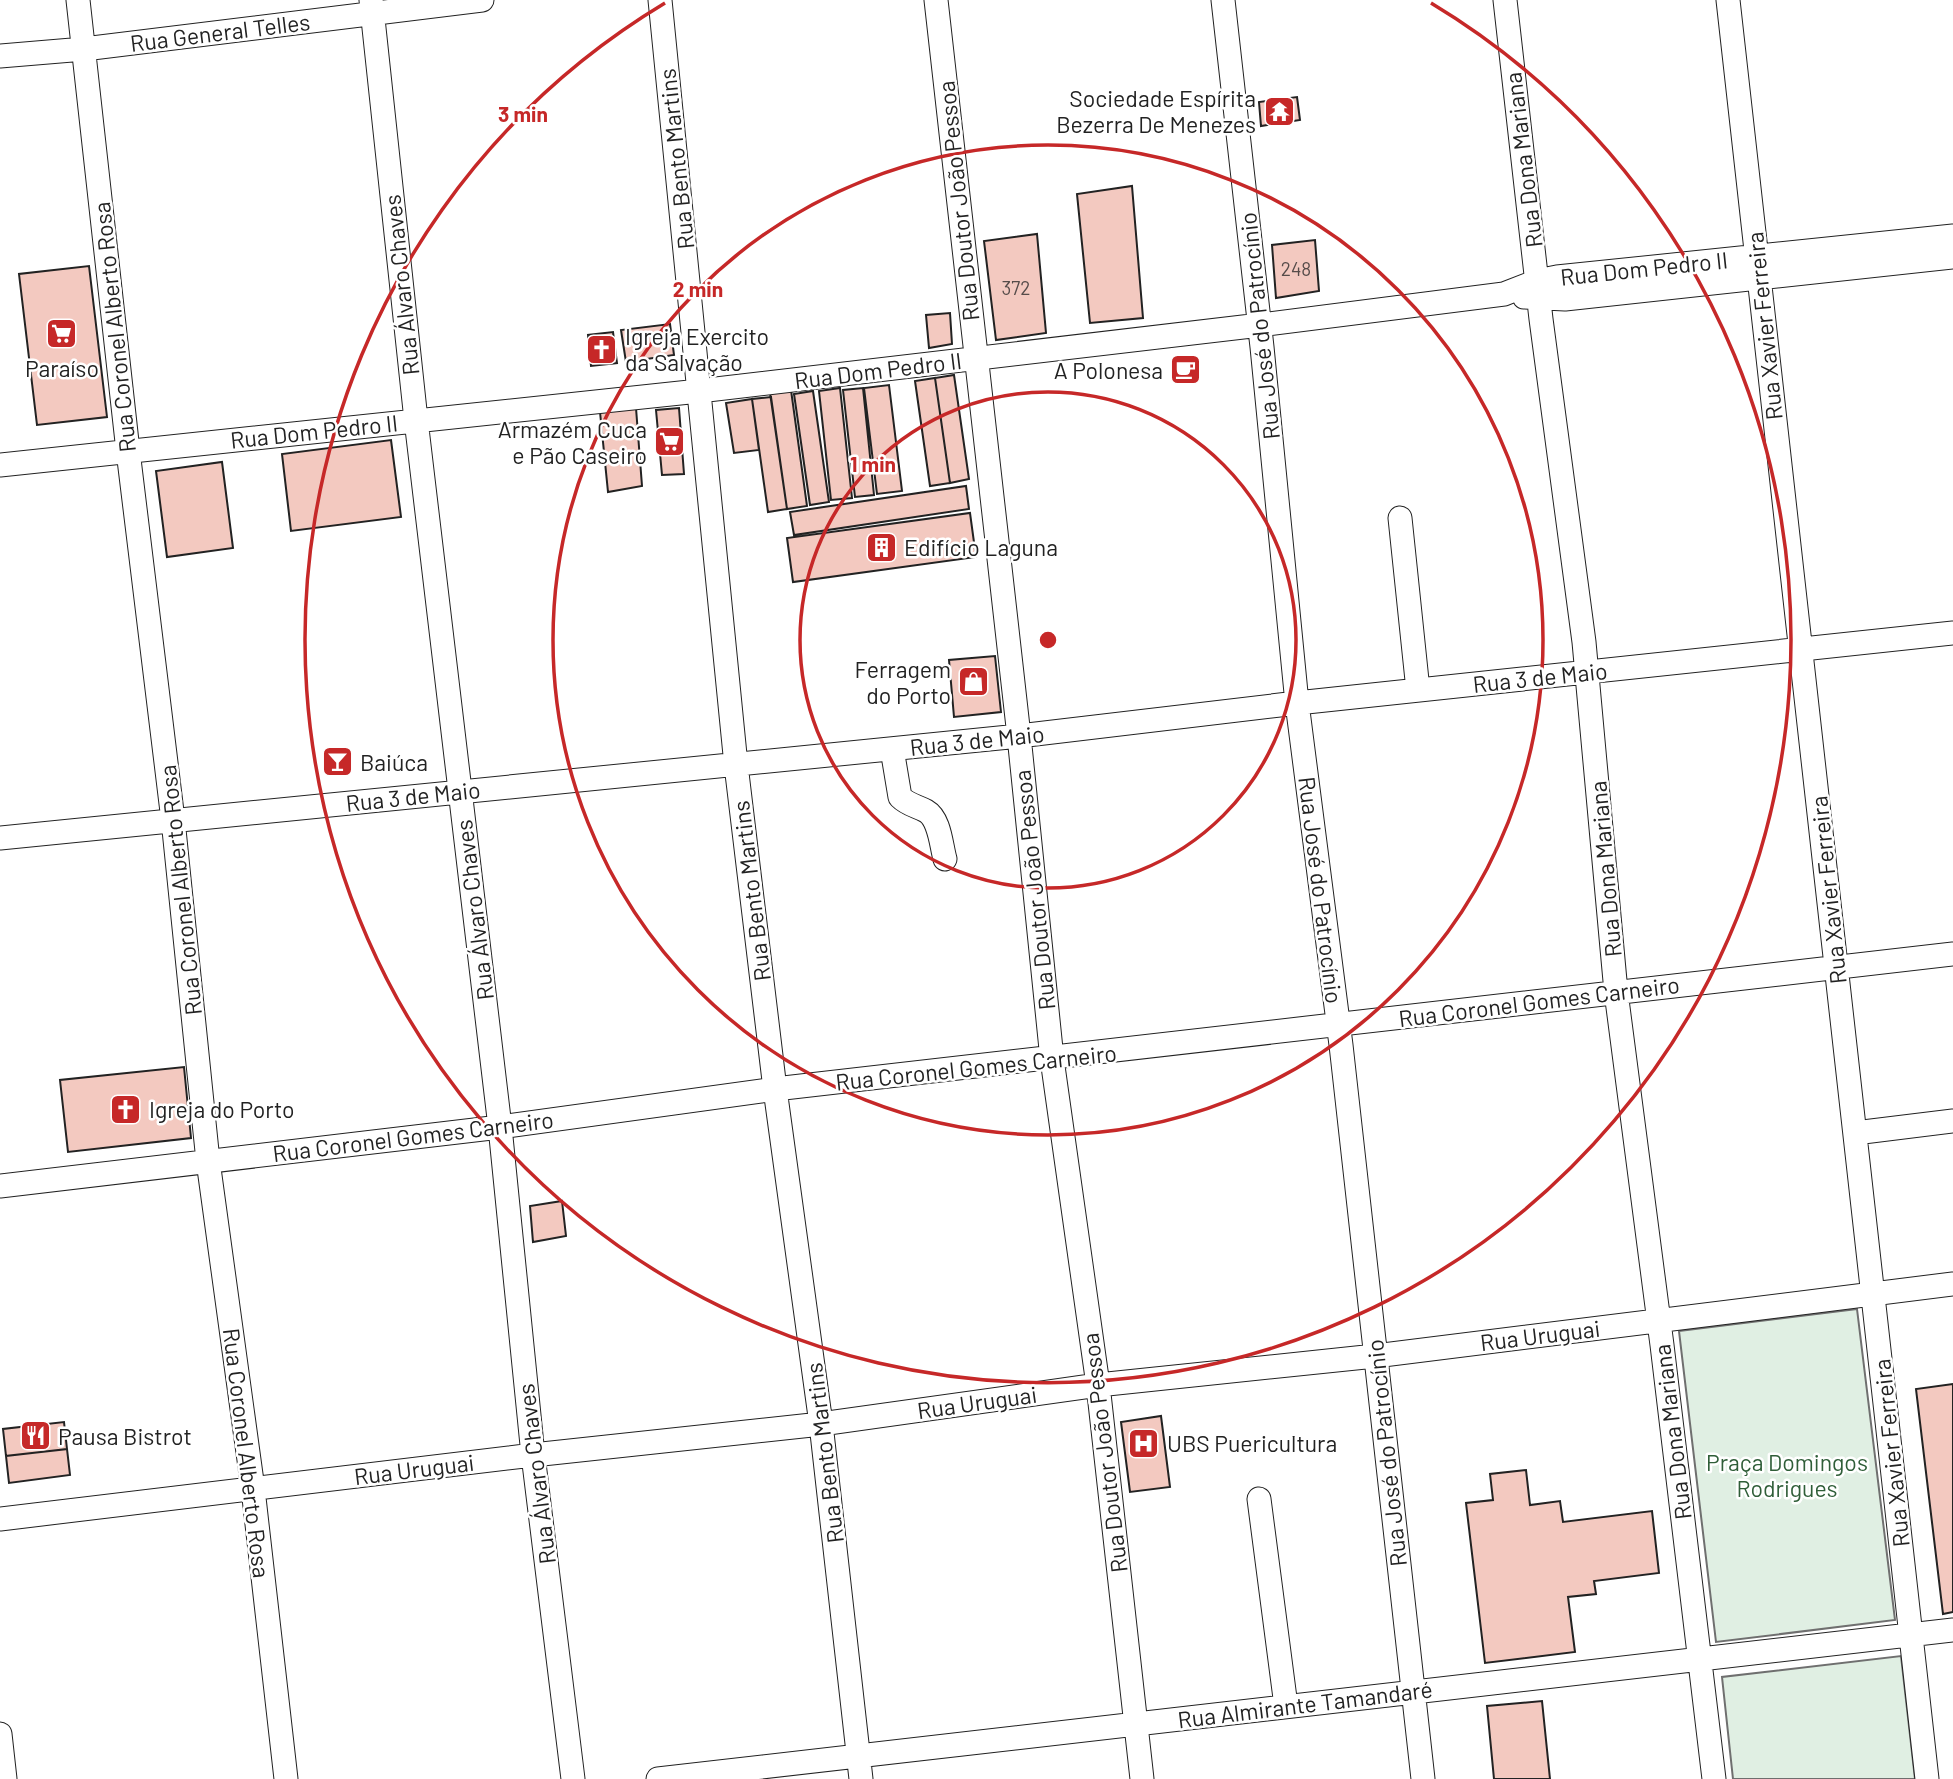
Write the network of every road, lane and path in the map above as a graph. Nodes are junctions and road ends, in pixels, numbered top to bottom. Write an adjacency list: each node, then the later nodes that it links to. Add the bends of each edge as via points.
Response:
1 (78, 0): 9 (street, Rua Coronel Alberto Rosa)
2 (482, 0): 8 (street, Rua General Telles)
3 (660, 0): 18 (street, Rua Bento Martins)
4 (936, 0): 17 (street, Rua Doutor João Pessoa)
5 (1223, 0): 16 (street, Rua José do Patrocínio)
6 (1505, 0): 15 (street, Rua Dona Mariana)
7 (1728, 0): 12 (street, Rua Xavier Ferreira)
8 (371, 7): 9 (street, Rua General Telles); 19 (street, Rua Álvaro Chaves)
9 (84, 49): 10 (street, Rua General Telles); 20 (street, Rua Coronel Alberto Rosa)
10 (0, 57)
11 (1953, 236): 12 (street, Rua Dom Pedro II)
12 (1757, 256): 14 (street, Rua Xavier Ferreira); 15 (street, Rua Dom Pedro II)
13 (1953, 257): 14 (street, Rua Dom Pedro II)
14 (1759, 279): 15 (street, Rua Dom Pedro II, via 1565,299); 24 (street, Rua Xavier Ferreira)
15 (1538, 290): 16 (street, Rua Dom Pedro II); 25 (street, Rua Dona Mariana)
16 (1260, 326): 17 (street, Rua Dom Pedro II); 27 (street, Rua José do Patrocínio)
17 (975, 359): 18 (street, Rua Dom Pedro II); 28 (street, Rua Doutor João Pessoa)
18 (699, 391): 19 (street, Rua Dom Pedro II); 30 (street, Rua Bento Martins)
19 (416, 420): 20 (street, Rua Dom Pedro II); 31 (street, Rua Álvaro Chaves)
20 (128, 451): 21 (street, Rua Dom Pedro II); 32 (street, Rua Coronel Alberto Rosa)
21 (0, 465)
22 (1400, 518): 26 (street)
23 (1953, 633): 24 (street, Rua 3 de Maio)
24 (1801, 650): 25 (street, Rua 3 de Maio); 36 (street, Rua Xavier Ferreira)
25 (1586, 672): 26 (street, Rua 3 de Maio); 37 (street, Rua Dona Mariana)
26 (1418, 690): 27 (street, Rua 3 de Maio)
27 (1297, 703): 28 (street, Rua 3 de Maio); 38 (street, Rua José do Patrocínio)
28 (1019, 736): 29 (street, Rua 3 de Maio); 39 (street, Rua Doutor João Pessoa)
29 (892, 749): 30 (street, Rua 3 de Maio); 34 (street, via 900,797 935,818)
30 (736, 765): 31 (street, Rua 3 de Maio); 40 (street, Rua Bento Martins)
31 (460, 791): 32 (street, Rua 3 de Maio); 42 (street, Rua Álvaro Chaves)
32 (173, 820): 33 (street, Rua 3 de Maio); 44 (street, Rua Coronel Alberto Rosa)
33 (0, 838)
34 (945, 859)
35 (1953, 954): 36 (street, Rua Coronel Gomes Carneiro)
36 (1836, 966): 37 (street, Rua Coronel Gomes Carneiro); 43 (street, Rua Xavier Ferreira)
37 (1616, 992): 38 (street, Rua Coronel Gomes Carneiro); 48 (street, Rua Dona Mariana)
38 (1338, 1024): 39 (street, Rua Coronel Gomes Carneiro); 49 (street, Rua José do Patrocínio)
39 (1052, 1059): 40 (street, Rua Coronel Gomes Carneiro); 50 (street, Rua Doutor João Pessoa)
40 (775, 1089): 42 (street, Rua Coronel Gomes Carneiro); 51 (street, Rua Bento Martins)
41 (1953, 1121): 43 (street)
42 (500, 1127): 44 (street, Rua Coronel Gomes Carneiro); 52 (street, Rua Álvaro Chaves)
43 (1855, 1133): 47 (street, Rua Xavier Ferreira)
44 (208, 1161): 45 (street, Rua Coronel Gomes Carneiro); 53 (street, Rua Coronel Alberto Rosa)
45 (0, 1186)
46 (1953, 1284): 47 (street, Rua Uruguai)
47 (1873, 1294): 48 (street, Rua Uruguai); 57 (street, Rua Xavier Ferreira)
48 (1658, 1320): 49 (street, Rua Uruguai); 58 (street, Rua Dona Mariana)
49 (1375, 1356): 50 (street, Rua Uruguai); 59 (street, Rua José do Patrocínio)
50 (1098, 1385): 51 (street, Rua Uruguai); 61 (street, Rua Doutor João Pessoa)
51 (821, 1424): 52 (street, Rua Uruguai); 63 (street, Rua Bento Martins)
52 (533, 1455): 53 (street, Rua Uruguai); 66 (street, Rua Álvaro Chaves)
53 (253, 1489): 55 (street, Rua Uruguai); 65 (street, Rua Coronel Alberto Rosa)
54 (1259, 1499): 60 (street)
55 (0, 1519)
56 (1953, 1630): 57 (street, Rua Almirante Tamandaré)
57 (1911, 1635): 58 (street, Rua Almirante Tamandaré); 72 (street, Rua Xavier Ferreira)
58 (1699, 1660): 59 (street, Rua Almirante Tamandaré); 71 (street, Rua Dona Mariana)
59 (1413, 1691): 60 (street, Rua Almirante Tamandaré); 70 (street, Rua José do Patrocínio)
60 (1286, 1706): 61 (street, Rua Almirante Tamandaré)
61 (1135, 1723): 63 (street, Rua Almirante Tamandaré); 69 (street, Rua Doutor João Pessoa)
62 (0, 1734): 64 (street)
63 (859, 1755): 67 (street, Rua Almirante Tamandaré); 68 (street, Rua Bento Martins)
64 (5, 1779)
65 (286, 1779)
66 (573, 1779)
67 (658, 1779)
68 (861, 1779)
69 (1142, 1779)
70 (1423, 1779)
71 (1714, 1779)
72 (1927, 1779)

